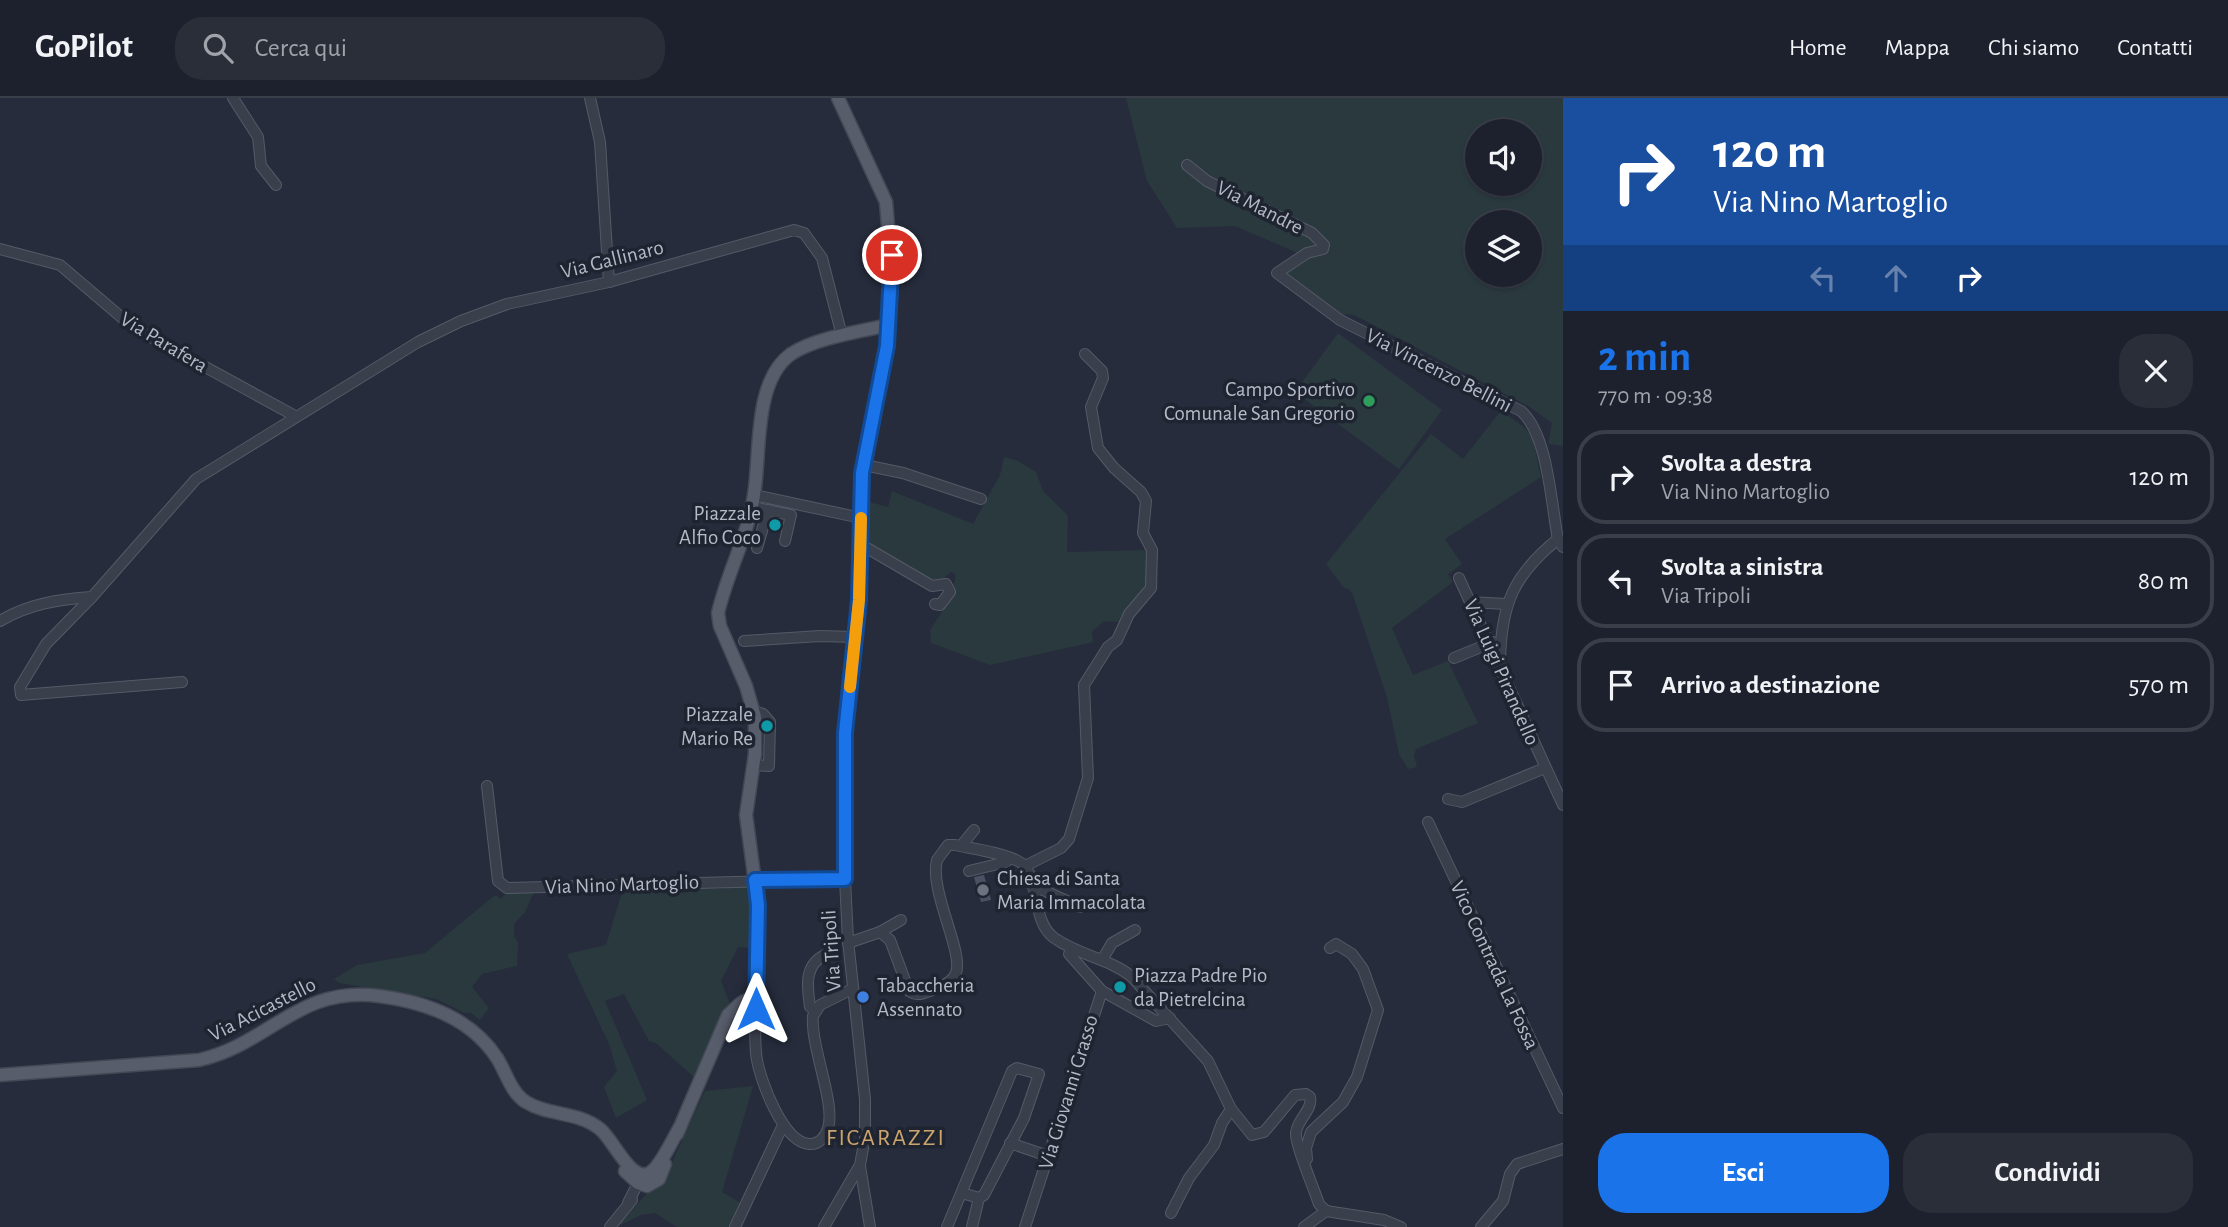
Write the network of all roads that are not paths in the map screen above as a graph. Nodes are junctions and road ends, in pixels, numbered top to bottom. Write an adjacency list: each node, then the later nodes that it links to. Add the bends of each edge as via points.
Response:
1 (233, 98): 5 (street, via 258,137 261,166)
2 (590, 98): 7 (street, via 600,142)
3 (838, 98): 9 (main road, Via Tripoli, via 886,202 892,273)
4 (1187, 164): 8 (street, Via Mandre, via 1207,181 1284,217 1324,245 1277,273)
5 (276, 185)
6 (0, 250): 12 (street, Via Parafera, via 60,265 134,328)
7 (608, 282): 10 (street, Via Gallinaro, via 794,230 804,233 822,258); 12 (street, Via Gallinaro, via 507,304 461,321)
8 (1340, 320): 19 (street, Via Vincenzo Bellini, via 1531,419)
9 (889, 325): 10 (main road); 13 (street, Via Tripoli)
10 (842, 336): 15 (main road, via 792,353 772,375 763,405)
11 (1085, 354): 43 (street, via 1103,378 1091,407 1098,448 1146,501 1143,533 1152,550 1151,588 1084,685 1088,778 1069,839)
12 (295, 416): 23 (street, Via Gallinaro, via 197,479)
13 (864, 465): 14 (street); 17 (street, Via Tripoli)
14 (981, 499)
15 (753, 501): 16 (street); 17 (street); 46 (main road, via 718,613 754,711 756,736 746,815)
16 (768, 510): 18 (street, via 791,515); 21 (street)
17 (861, 518): 20 (street, Via Tripoli)
18 (785, 541)
19 (1561, 543): 26 (street, via 1530,563)
20 (860, 544): 25 (street, via 932,586 946,584 950,592 940,605); 28 (street, Via Tripoli)
21 (757, 548)
22 (1459, 578): 24 (street, Via Luigi Pirandello)
23 (92, 597): 27 (street, via 37,606); 34 (street, Via Gallinaro, via 46,644 20,687 21,695)
24 (1470, 602): 26 (street); 31 (street, Via Luigi Pirandello)
25 (935, 604)
26 (1506, 604): 29 (street)
27 (0, 621)
28 (855, 637): 30 (street); 45 (street, Via Tripoli, via 845,733)
29 (1500, 640): 31 (street); 33 (street)
30 (744, 641)
31 (1489, 643): 32 (street); 33 (street, Via Luigi Pirandello)
32 (1454, 658)
33 (1499, 666): 35 (street, Via Luigi Pirandello)
34 (181, 682)
35 (1545, 768): 37 (street, via 1462,802); 38 (street, Via Luigi Pirandello)
36 (487, 786): 46 (street, Via Nino Martoglio, via 498,881 507,888)
37 (1448, 799)
38 (1563, 805)
39 (1428, 822): 63 (street, Vico Contrada La Fossa)
40 (974, 830): 41 (street)
41 (961, 846): 42 (street); 51 (street, via 948,845 935,867 958,965 951,981 921,995 909,991 890,940)
42 (1008, 858): 43 (street); 44 (street)
43 (1025, 866): 47 (street)
44 (969, 871)
45 (845, 879): 46 (street, Via Nino Martoglio); 52 (street, Via Tripoli)
46 (755, 880): 59 (main road, via 756,975)
47 (1032, 885): 48 (street); 56 (street, via 1045,929 1061,943)
48 (1080, 907)
49 (901, 920): 51 (street)
50 (1135, 930): 56 (street, via 1112,943)
51 (880, 932): 52 (street)
52 (848, 943): 57 (street, Via Tripoli)
53 (1330, 948): 72 (street, via 1336,944 1359,962 1378,1010 1357,1077 1343,1102 1311,1132)
54 (1069, 954): 58 (street)
55 (825, 955): 60 (street, via 811,966 807,979 810,1007)
56 (1102, 960): 61 (street, via 1131,976)
57 (852, 989): 60 (street); 73 (street, Via Tripoli, via 865,1099 866,1138)
58 (1102, 991): 61 (street, Via Giovanni Grasso, via 1156,1021); 71 (street, Via Giovanni Grasso)
59 (748, 1007): 65 (street, via 757,1062); 66 (main road, via 731,1011)
60 (816, 1010): 65 (street, via 812,1020 828,1128 822,1140 807,1144)
61 (1170, 1018): 64 (street, via 1208,1061)
62 (0, 1075): 68 (main road, Via Acicastello, via 199,1060 222,1054 317,1000 348,993 379,995 462,1022 489,1047 525,1102 579,1117)
63 (1563, 1108)
64 (1231, 1109): 72 (street, via 1252,1135 1259,1136 1288,1100 1306,1094 1311,1106 1296,1133); 78 (street)
65 (783, 1125): 80 (street)
66 (680, 1127): 67 (main road); 74 (main road, via 659,1179)
67 (672, 1140): 68 (main road, via 657,1168 644,1175 626,1164); 74 (street, via 658,1172)
68 (612, 1142): 74 (main road, via 623,1168)
69 (1010, 1143): 71 (street); 75 (street, via 1040,1074 1027,1069 1012,1071); 76 (street)
70 (1563, 1149): 88 (street, via 1513,1167 1503,1201)
71 (1048, 1156): 85 (street, Via Giovanni Grasso)
72 (1306, 1163): 77 (street)
73 (860, 1166): 81 (street, Via Tripoli); 82 (street)
74 (643, 1185): 79 (street)
75 (962, 1193): 76 (street); 83 (street)
76 (979, 1198): 84 (street)
77 (1326, 1212): 86 (street); 87 (street, via 1384,1220)
78 (1171, 1213)
79 (610, 1227)
80 (735, 1227)
81 (824, 1227)
82 (870, 1227)
83 (947, 1227)
84 (972, 1227)
85 (1025, 1227)
86 (1304, 1227)
87 (1401, 1227)
88 (1481, 1227)

